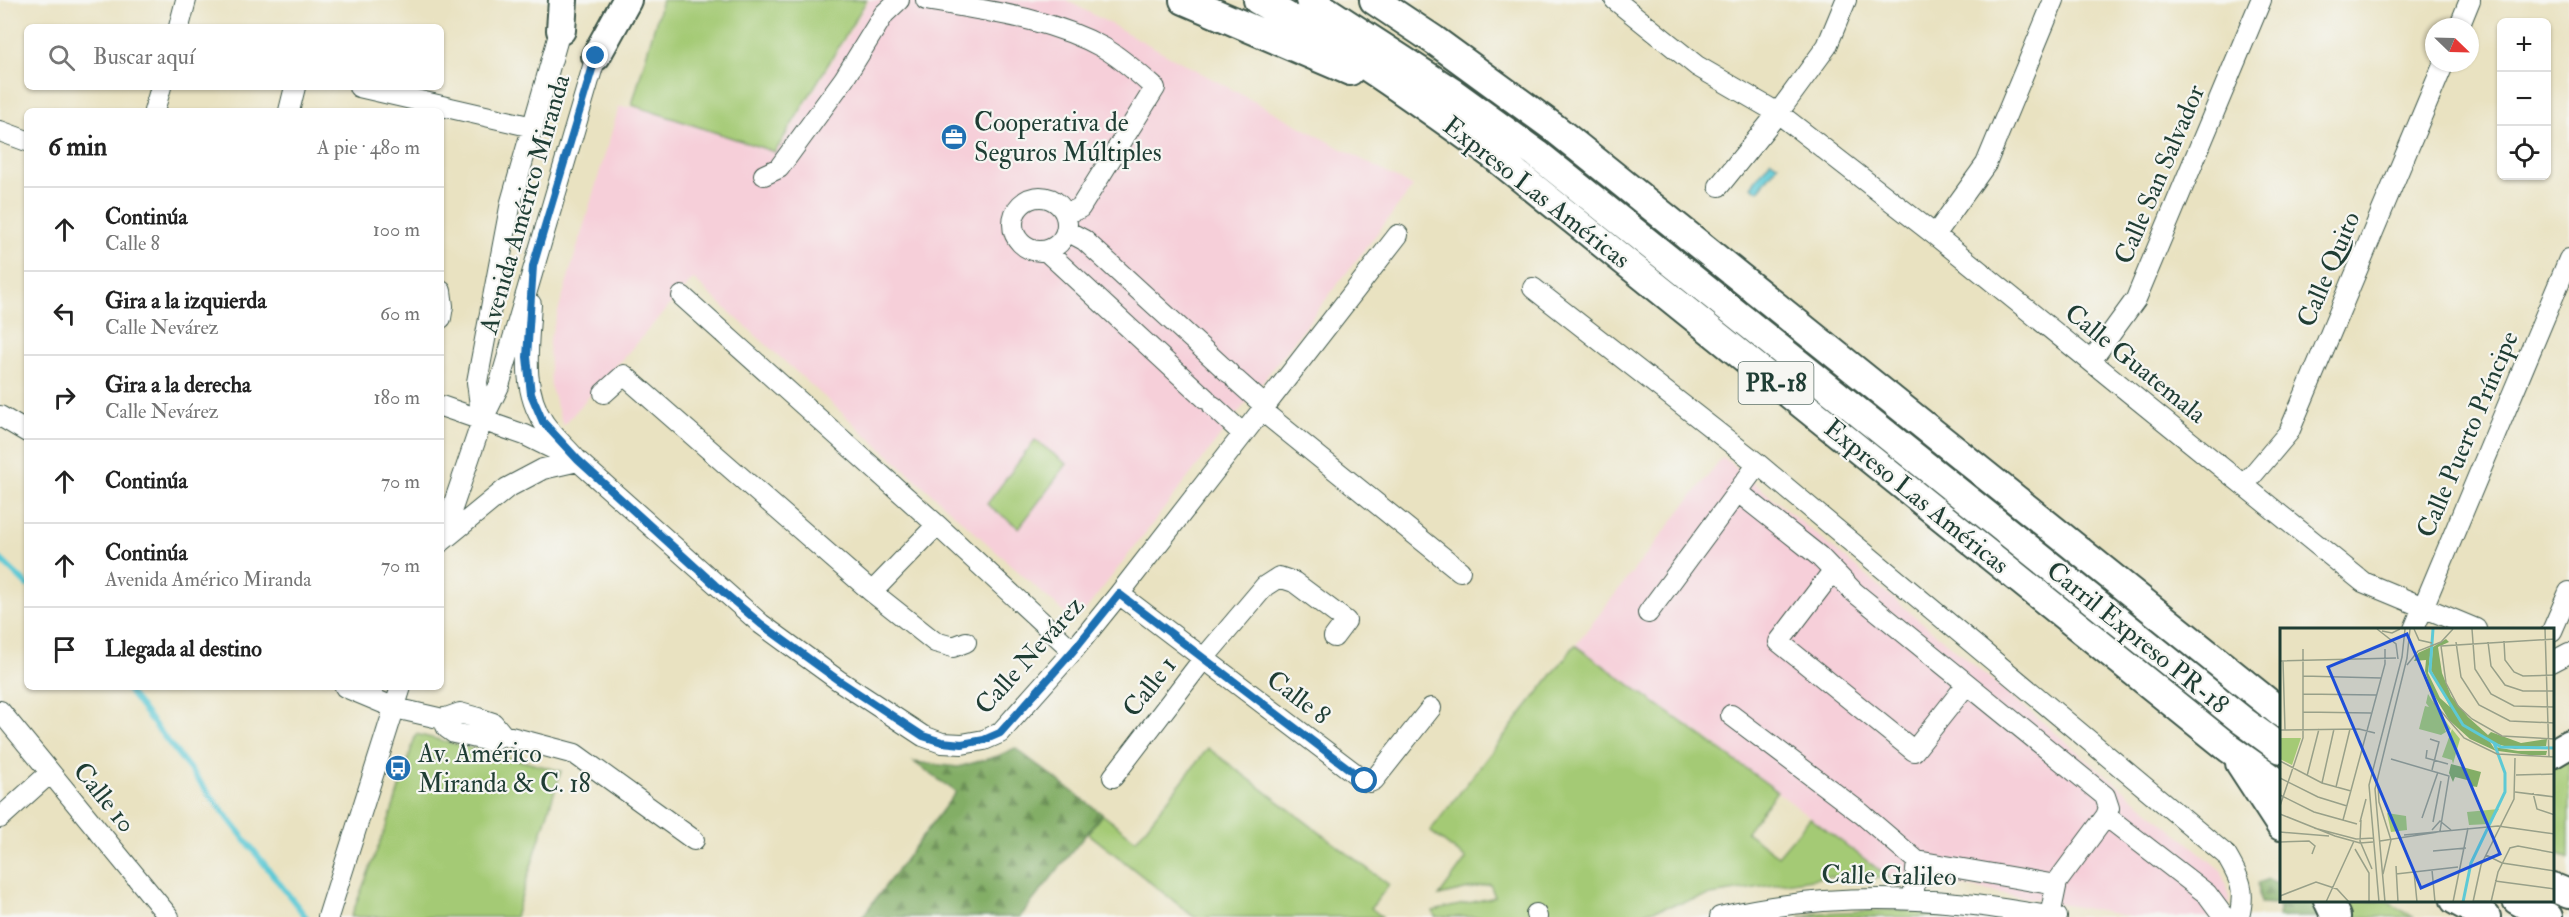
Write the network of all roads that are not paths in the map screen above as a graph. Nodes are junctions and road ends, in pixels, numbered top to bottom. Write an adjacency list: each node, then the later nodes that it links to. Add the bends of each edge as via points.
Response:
1 (186, 0): 18 (street)
2 (563, 0): 19 (highway)
3 (569, 0): 19 (street, Avenida Américo Miranda)
4 (613, 0): 20 (street, Avenida Américo Miranda)
5 (627, 0): 20 (highway)
6 (899, 0): 32 (street, via 884,14 844,79 779,168)
7 (926, 0): 34 (street, via 1044,22 1104,48 1155,88 1080,208)
8 (1184, 0): 25 (highway)
9 (1258, 0): 25 (highway, Expreso Las Américas / PR-18)
10 (1310, 0): 82 (highway, Carril Expreso PR-18, via 1453,93 1537,154)
11 (1374, 0): 76 (highway, PR-18, via 1553,127)
12 (1615, 0): 28 (street, Calle Guatemala, via 1697,66)
13 (1846, 0): 28 (street, via 1827,46)
14 (2054, 0): 36 (street, via 1986,164)
15 (2261, 0): 42 (street, Calle San Salvador, via 2136,299)
16 (2470, 0): 17 (street)
17 (2463, 18)
18 (179, 24)
19 (561, 30): 29 (street, Avenida Américo Miranda)
20 (596, 56): 39 (street, Avenida Américo Miranda)
21 (2440, 72): 52 (street, Calle Quito, via 2289,432)
22 (160, 90): 26 (street)
23 (294, 90): 27 (street)
24 (372, 90): 29 (street)
25 (1410, 95): 83 (highway, Expreso Las Américas / PR-18, via 1503,162)
26 (155, 108)
27 (290, 108)
28 (1778, 113): 33 (street); 36 (street, Calle Guatemala)
29 (533, 127): 47 (street, Avenida Américo Miranda, via 512,202 477,382)
30 (0, 131): 31 (street)
31 (24, 140)
32 (764, 175)
33 (1719, 186)
34 (1066, 222): 37 (street, via 1062,240); 37 (street, via 1054,200 1035,197 1026,201 1015,215 1013,225 1020,242 1036,251); 45 (street)
35 (1398, 235): 45 (street, Calle Nevárez)
36 (1935, 235): 42 (street, Calle Guatemala)
37 (1046, 251): 49 (street)
38 (2569, 259): 62 (street, Calle Puerto Príncipe)
39 (533, 266): 47 (street, Avenida Américo Miranda, via 499,386); 50 (street, via 527,357 531,394 543,422)
40 (1533, 288): 51 (street)
41 (682, 296): 54 (street)
42 (2091, 361): 52 (street, Calle Guatemala)
43 (604, 393): 59 (street, via 624,375)
44 (444, 407): 47 (street, Calle Nevárez)
45 (1263, 408): 49 (street, Calle Nevárez); 57 (street)
46 (0, 416): 48 (street)
47 (482, 421): 50 (street, Calle Nevárez, via 525,435); 55 (street, Avenida Américo Miranda)
48 (24, 430)
49 (1243, 434): 61 (street, Calle Nevárez)
50 (578, 460): 56 (street, via 543,469 507,488); 69 (street, Calle Nevárez, via 761,624 923,736 962,744 1000,733)
51 (1758, 464): 53 (street); 105 (street, via 2226,855 2240,879 2244,900)
52 (2244, 485): 62 (street, Calle Guatemala, via 2363,582)
53 (1738, 492): 58 (street); 63 (street)
54 (937, 525): 59 (street); 69 (street)
55 (444, 532)
56 (444, 539)
57 (1460, 571)
58 (1833, 571): 73 (street); 73 (street, via 1779,642 1914,751)
59 (872, 592): 68 (street, via 935,642 953,646)
60 (2569, 592): 66 (street)
61 (1119, 594): 69 (street, Calle Nevárez); 71 (street, Calle 8)
62 (2424, 606): 64 (street, Calle Puerto Príncipe); 65 (street, Calle Guatemala)
63 (1648, 613)
64 (2414, 628)
65 (2474, 628)
66 (2554, 629)
67 (1334, 637): 71 (street, Calle 1, via 1346,621 1294,582 1279,577 1265,586)
68 (966, 642)
69 (1073, 651)
70 (2569, 653): 72 (street)
71 (1204, 658): 78 (street, Calle 8, via 1370,782); 86 (street, Calle 1)
72 (2554, 661)
73 (1967, 684): 88 (street, via 2105,796 2109,808)
74 (352, 690): 77 (street)
75 (400, 690): 77 (street)
76 (2274, 705)
77 (395, 708): 91 (street, via 443,719 454,733 489,741 503,735 575,754); 102 (street)
78 (1431, 708)
79 (0, 711): 85 (street, Calle 10)
80 (1731, 715): 92 (street, via 1862,814)
81 (2569, 744): 84 (highway)
82 (2280, 748)
83 (2230, 749): 87 (highway, Expreso Las Américas / PR-18); 90 (highway)
84 (2554, 753)
85 (50, 773): 89 (street); 101 (street, Calle 10)
86 (1113, 777)
87 (2280, 784)
88 (2106, 816): 93 (street); 104 (street, via 2207,894)
89 (0, 818)
90 (2280, 824)
91 (694, 840)
92 (1917, 861): 93 (street); 96 (street)
93 (2056, 885): 100 (street)
94 (2554, 886): 95 (highway)
95 (2569, 894)
96 (1913, 900): 100 (street, Calle Galileo); 103 (street, Calle Galileo, via 1810,900)
97 (2329, 902): 106 (highway)
98 (2459, 902): 107 (highway)
99 (2521, 902): 108 (highway)
100 (2053, 916)
101 (169, 917)
102 (328, 917)
103 (1720, 917)
104 (2224, 917)
105 (2239, 917)
106 (2336, 917)
107 (2486, 917)
108 (2548, 917)

